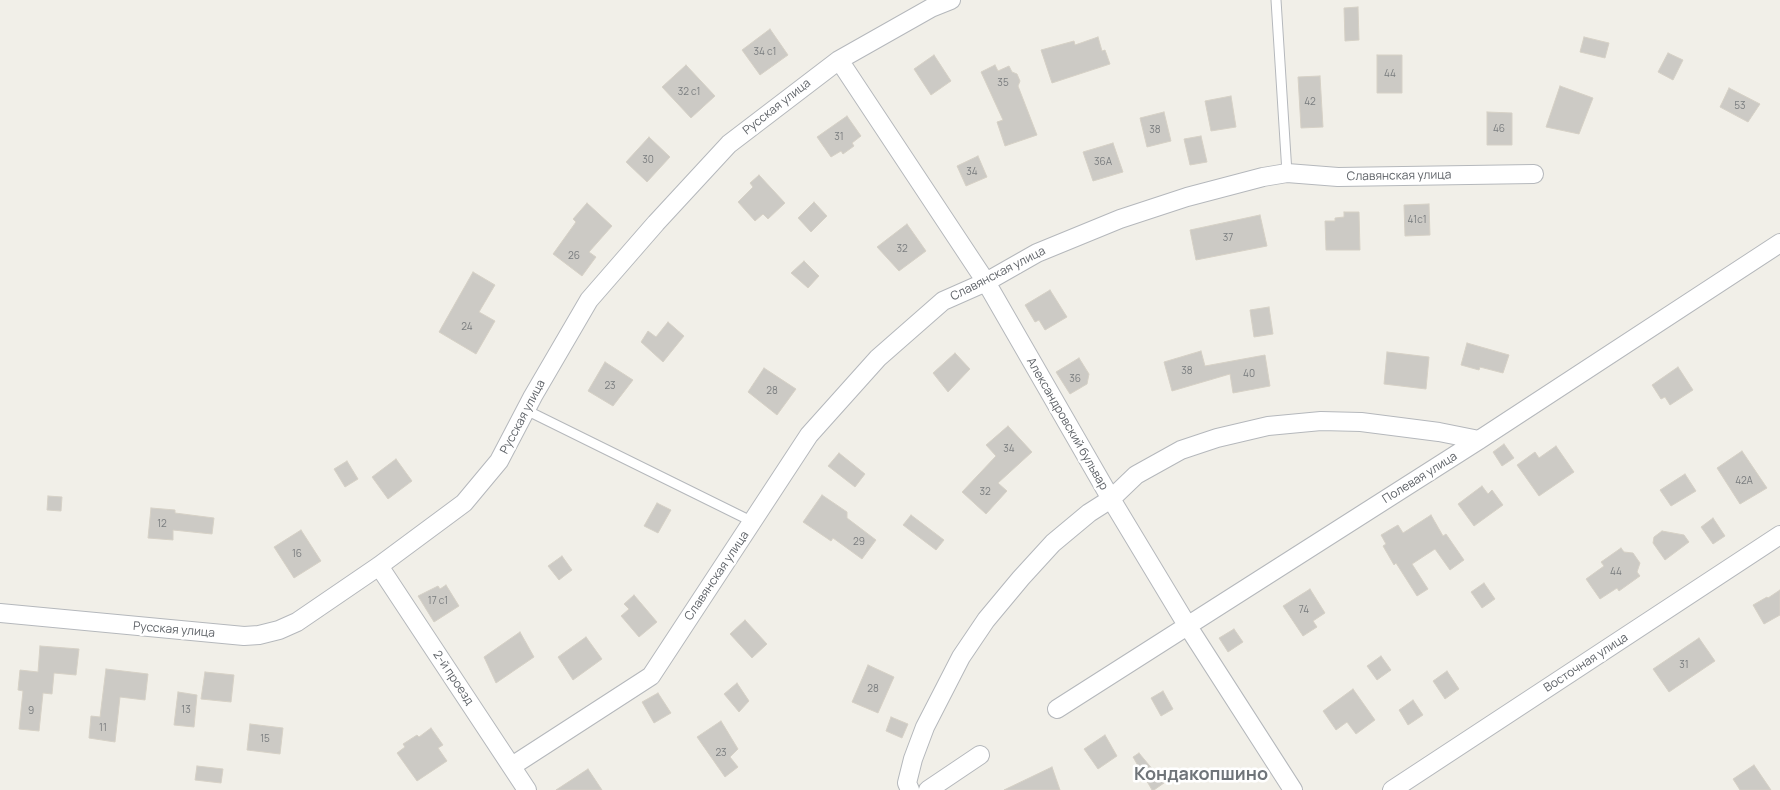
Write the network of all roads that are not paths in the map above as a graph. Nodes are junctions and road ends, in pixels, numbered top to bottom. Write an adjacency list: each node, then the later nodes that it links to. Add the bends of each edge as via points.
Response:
1 (951, 0): 3 (street, Русская улица)
2 (1276, 0): 4 (lane)
3 (839, 60): 7 (street, Александровский бульвар); 8 (street, Русская улица, via 729,144 656,223 589,300)
4 (1287, 172): 5 (street, Славянская улица, via 1338,177); 7 (street, Славянская улица, via 1187,197 1120,219 1036,253)
5 (1534, 174)
6 (1780, 243): 9 (street, Полевая улица)
7 (986, 282): 10 (street, Александровский бульвар); 11 (street, Славянская улица, via 944,301 878,358 808,435)
8 (526, 410): 11 (lane); 13 (street, Русская улица, via 500,461 464,504)
9 (1479, 440): 10 (street, via 1361,422 1321,421 1268,426 1181,450 1136,475); 15 (street, Полевая улица)
10 (1111, 499): 15 (street, Александровский бульвар); 20 (street, via 1053,543 976,635 925,727 907,783)
11 (753, 522): 18 (street, Славянская улица, via 651,676)
12 (1780, 535): 23 (street, Восточная улица)
13 (379, 566): 14 (street, Русская улица, via 297,622 259,635); 18 (street, 2-й проезд)
14 (0, 613)
15 (1187, 625): 16 (street, Полевая улица); 22 (street, Александровский бульвар)
16 (1057, 708)
17 (980, 756): 21 (street)
18 (512, 766): 19 (street, 2-й проезд)
19 (527, 790)
20 (910, 790)
21 (928, 790)
22 (1293, 790)
23 (1392, 790)

